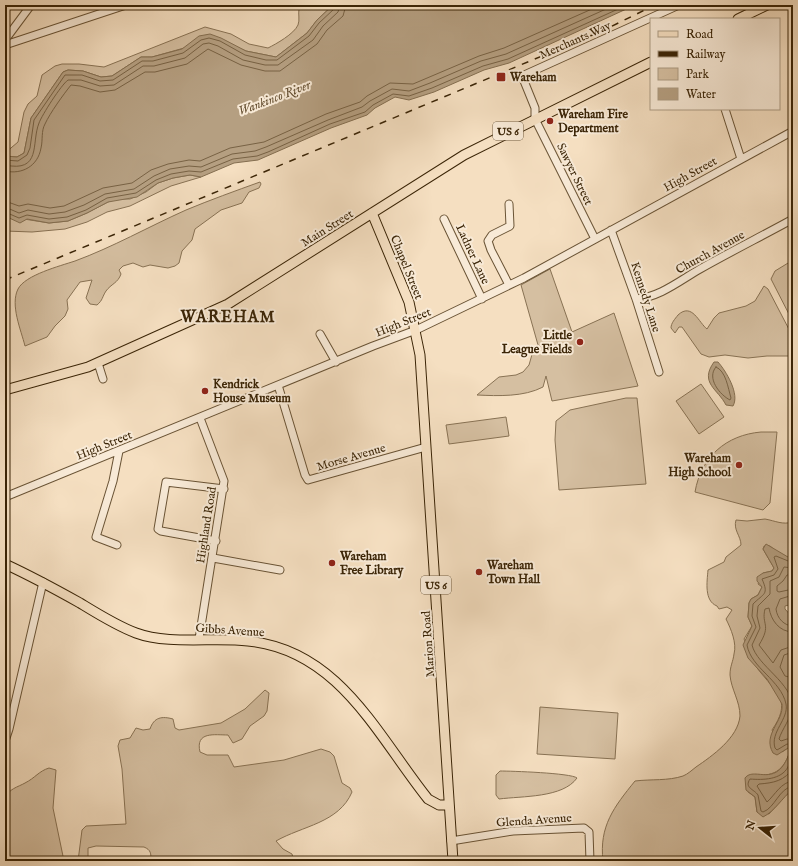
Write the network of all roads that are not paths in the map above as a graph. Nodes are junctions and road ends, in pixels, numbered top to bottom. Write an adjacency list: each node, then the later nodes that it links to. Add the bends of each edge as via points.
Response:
1 (31, 5): 8 (street)
2 (126, 5): 9 (street)
3 (679, 5): 5 (street, Merchants Way)
4 (767, 5): 7 (main road)
5 (650, 18)
6 (650, 18): 12 (street, Merchants Way, via 522,76 535,108)
7 (740, 18)
8 (5, 40)
9 (5, 46)
10 (650, 62): 12 (main road, Main Street / US 6)
11 (725, 110): 14 (street)
12 (535, 119): 16 (main road, Main Street / US 6, via 464,155); 20 (street, Sawyer Street)
13 (793, 131): 14 (street, High Street)
14 (741, 159): 19 (street, High Street)
15 (509, 204): 21 (street, via 510,226 492,235 488,240)
16 (372, 214): 24 (main road, Chapel Street / US 6, via 409,302); 27 (main road, Main Street, via 228,304)
17 (444, 219): 22 (street, Ladner Lane)
18 (793, 219): 23 (street, Church Avenue, via 667,289 648,298)
19 (611, 230): 20 (street, High Street); 23 (street, Kennedy Lane)
20 (595, 239): 21 (street, High Street)
21 (509, 285): 22 (street, High Street)
22 (482, 299): 24 (street, High Street)
23 (636, 299): 28 (street, Kennedy Lane)
24 (416, 330): 26 (street, High Street); 33 (main road, Marion Road / US 6)
25 (320, 334): 26 (street)
26 (336, 362): 30 (street, High Street)
27 (98, 363): 29 (street); 31 (main road, Main Street, via 54,378)
28 (658, 372)
29 (103, 379)
30 (278, 385): 32 (street, High Street); 33 (street, Morse Avenue, via 308,480)
31 (5, 390)
32 (200, 418): 34 (street, High Street); 35 (street, Highland Road, via 224,481)
33 (426, 447): 45 (main road, Marion Road / US 6)
34 (119, 451): 36 (street, High Street); 38 (street, via 96,537)
35 (224, 489): 37 (street, Highland Road); 37 (street, via 166,483 158,529)
36 (5, 497)
37 (216, 541): 39 (street, Highland Road)
38 (117, 545)
39 (212, 558): 41 (street); 43 (street, Highland Road)
40 (5, 564): 42 (main road, Gibbs Avenue)
41 (280, 570)
42 (43, 582): 43 (main road, Gibbs Avenue, via 136,633 156,638); 44 (street)
43 (199, 639): 45 (main road, Gibbs Avenue, via 259,642 289,651 310,661 337,681 354,699 428,799 439,805)
44 (5, 741)
45 (448, 805): 46 (main road, Marion Road / US 6)
46 (451, 841): 47 (main road, Marion Road / US 6); 48 (street, Glenda Avenue, via 513,831 584,828 589,832)
47 (453, 861)
48 (590, 861)

